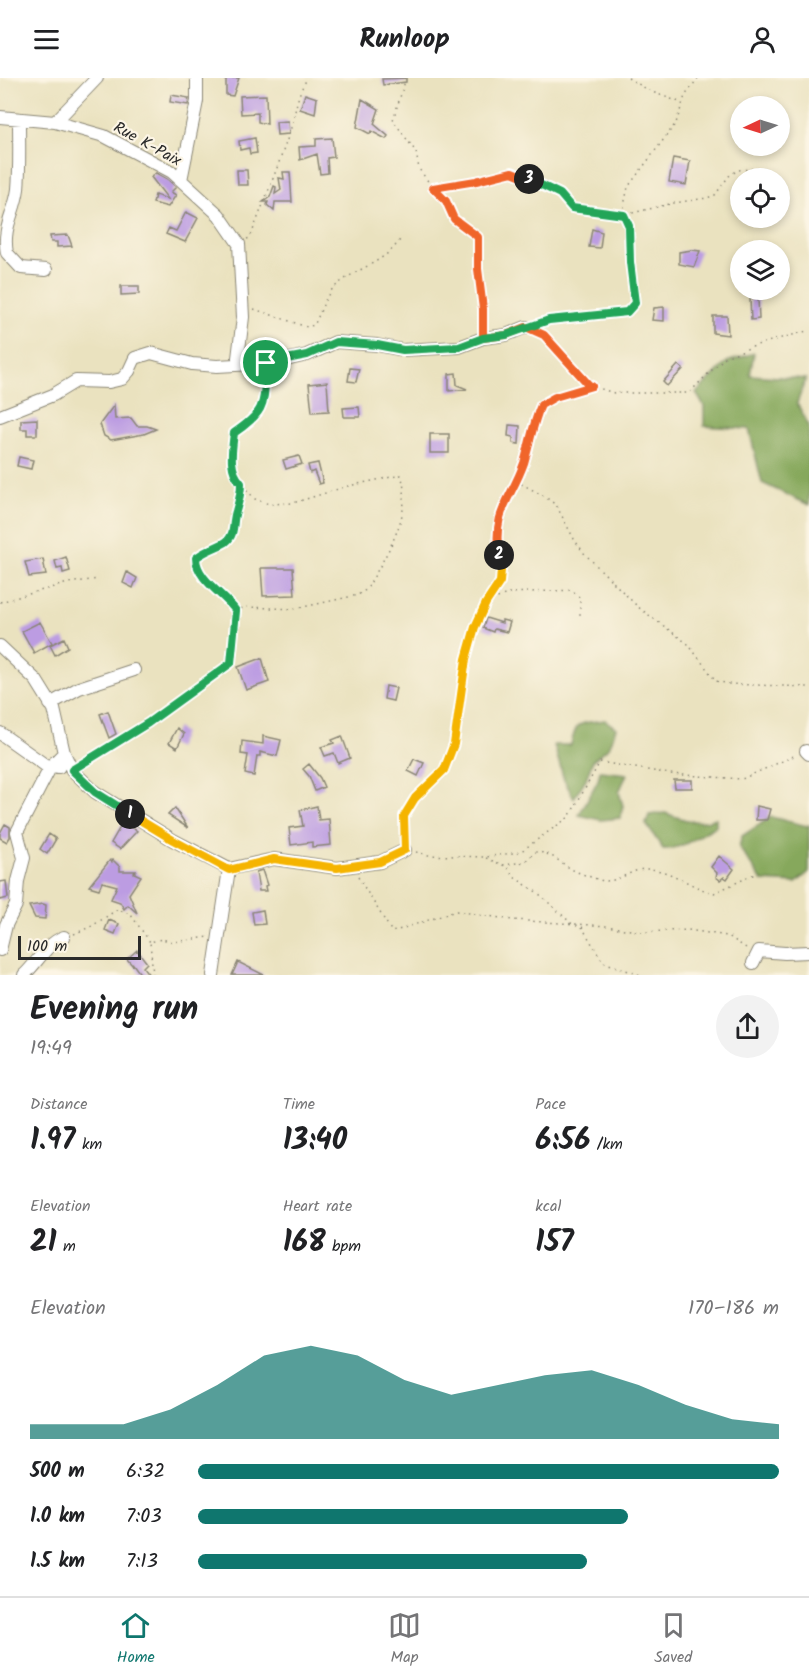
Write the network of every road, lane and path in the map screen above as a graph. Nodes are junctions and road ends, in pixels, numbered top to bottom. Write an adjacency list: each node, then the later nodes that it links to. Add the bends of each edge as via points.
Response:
1 (97, 78): 10 (street)
2 (197, 78): 12 (street, via 197,101)
3 (308, 78): 16 (path, via 250,238)
4 (406, 78): 13 (path, via 393,120 416,152 419,169)
5 (628, 78): 7 (path)
6 (698, 78): 7 (path)
7 (682, 103): 14 (path, via 676,123 628,188)
8 (0, 117): 9 (street, Rue K-Paix)
9 (20, 119): 10 (street, Rue K-Paix); 17 (street, via 18,190 5,232 7,253 21,268)
10 (55, 122): 12 (street, Rue K-Paix, via 104,136)
11 (730, 175): 14 (path, via 715,195 707,198)
12 (181, 180): 16 (street, Rue K-Paix, via 219,214)
13 (433, 188): 14 (path, via 512,172 560,194 572,208); 21 (path, via 446,201 454,219 478,237)
14 (624, 215): 19 (path, via 629,226 635,303 627,312 549,320)
15 (401, 238): 18 (path, via 389,254 337,285 326,296 314,325 307,327)
16 (239, 244): 18 (street)
17 (46, 270)
18 (242, 304): 23 (street, via 238,358)
19 (526, 327): 21 (street); 24 (path, via 544,335)
20 (809, 335): 24 (path, via 806,332 760,344 725,357 689,393 614,393)
21 (483, 338): 22 (street, via 459,347 403,350 336,342 307,355)
22 (266, 363): 23 (street); 27 (path, via 263,405 252,421 234,433 231,460)
23 (242, 364): 25 (street, via 192,364 151,353 135,357 122,379 76,381 53,395)
24 (592, 386): 26 (path, via 541,405)
25 (0, 416)
26 (516, 482): 30 (path, via 499,514 500,582); 35 (path, via 555,505 584,553 638,607 688,644 717,681)
27 (241, 483): 31 (path, via 234,531 228,540 196,558 203,575); 31 (path, via 255,499 269,504 293,503 401,475 404,498 395,537 366,589 358,595 294,609 245,607)
28 (99, 579): 29 (path, via 68,583)
29 (0, 602)
30 (486, 603): 32 (path, via 508,593 572,590 580,598); 42 (path, via 466,659 454,744 444,770 415,798 404,816)
31 (236, 611): 41 (path, via 231,663 148,723)
32 (580, 617)
33 (0, 646): 36 (street, via 36,680)
34 (134, 670): 36 (street, via 79,688)
35 (809, 687)
36 (50, 704): 39 (street)
37 (0, 733): 40 (street)
38 (807, 752): 43 (path, via 742,779 670,774 600,762 569,817 520,852)
39 (64, 753): 40 (street); 41 (street)
40 (51, 766): 41 (street); 52 (street, via 17,832 24,858 16,905)
41 (72, 770): 46 (street, via 95,792)
42 (405, 850): 43 (path, via 427,855); 45 (street, via 380,862)
43 (485, 857): 44 (path)
44 (503, 865): 47 (path, via 524,862 536,852 543,852 602,881 648,869 714,893); 48 (path)
45 (351, 866): 46 (street, via 337,868 274,859); 48 (path, via 392,932 456,911 513,920)
46 (229, 870): 49 (street)
47 (755, 874)
48 (571, 923): 54 (path, via 641,932 688,930 728,936 748,948); 58 (path, via 582,927 603,962)
49 (219, 936): 51 (path); 57 (street)
50 (64, 937): 51 (path, via 85,930 118,909 131,915); 55 (street)
51 (150, 942): 56 (path)
52 (0, 950)
53 (809, 952): 54 (street, via 759,951)
54 (753, 963)
55 (24, 975)
56 (153, 975)
57 (213, 975)
58 (640, 975)

